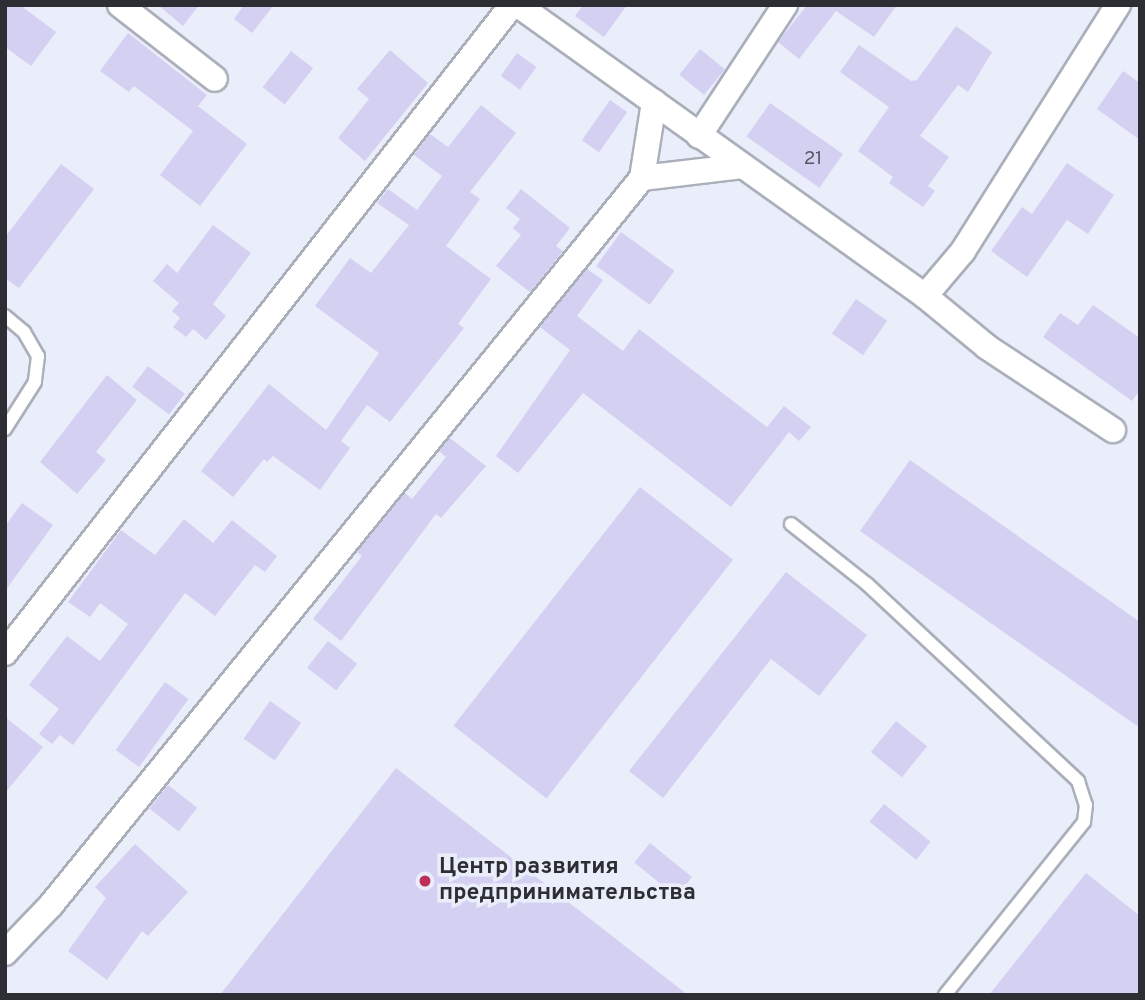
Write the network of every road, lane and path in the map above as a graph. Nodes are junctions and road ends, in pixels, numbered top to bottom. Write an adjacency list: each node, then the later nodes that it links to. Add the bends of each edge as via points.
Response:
1 (120, 5): 6 (street)
2 (512, 5): 16 (street)
3 (518, 5): 7 (street)
4 (785, 5): 8 (street)
5 (1118, 5): 11 (street, via 963,251)
6 (215, 79)
7 (654, 102): 8 (street); 10 (street)
8 (699, 136): 9 (street)
9 (742, 166): 10 (street); 11 (street)
10 (642, 177): 17 (street, via 60,894)
11 (925, 296): 14 (street, via 987,347)
12 (5, 316): 13 (lane, via 24,332 37,355 35,382)
13 (5, 429)
14 (1113, 430)
15 (791, 524): 18 (lane, via 867,584 1079,781 1086,805 1084,822)
16 (5, 653)
17 (5, 953)
18 (945, 995)

